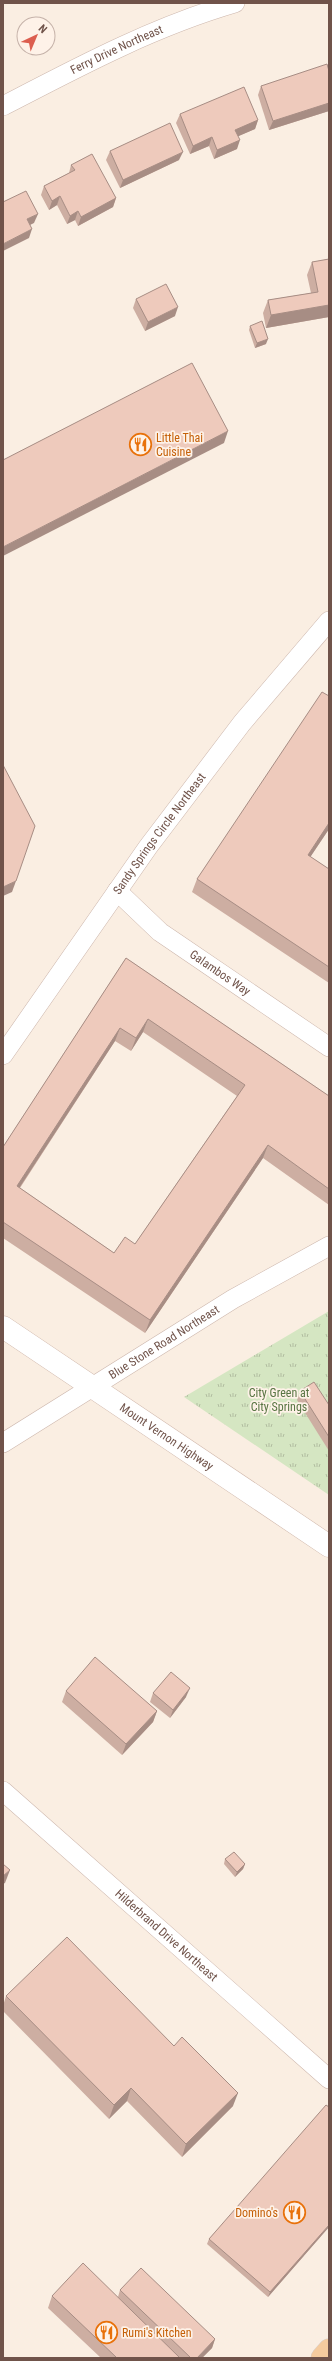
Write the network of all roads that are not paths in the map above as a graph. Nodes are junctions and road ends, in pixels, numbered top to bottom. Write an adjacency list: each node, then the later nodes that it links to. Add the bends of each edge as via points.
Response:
1 (235, 3): 2 (street, Ferry Drive Northeast, via 198,14 96,58)
2 (3, 106)
3 (329, 621): 4 (street, Sandy Springs Circle Northeast, via 242,723)
4 (117, 891): 5 (street, Galambos Way, via 160,932); 6 (street, Sandy Springs Circle Northeast)
5 (329, 1047)
6 (3, 1055)
7 (329, 1246): 9 (street, Blue Stone Road Northeast, via 233,1299)
8 (3, 1327): 9 (street, Mount Vernon Highway)
9 (93, 1388): 10 (street, Blue Stone Road Northeast); 11 (street, Mount Vernon Highway)
10 (3, 1443)
11 (329, 1546)
12 (3, 1791): 13 (street, Hilderbrand Drive Northeast)
13 (329, 2079)
14 (329, 2350): 15 (main road)
15 (322, 2358)

